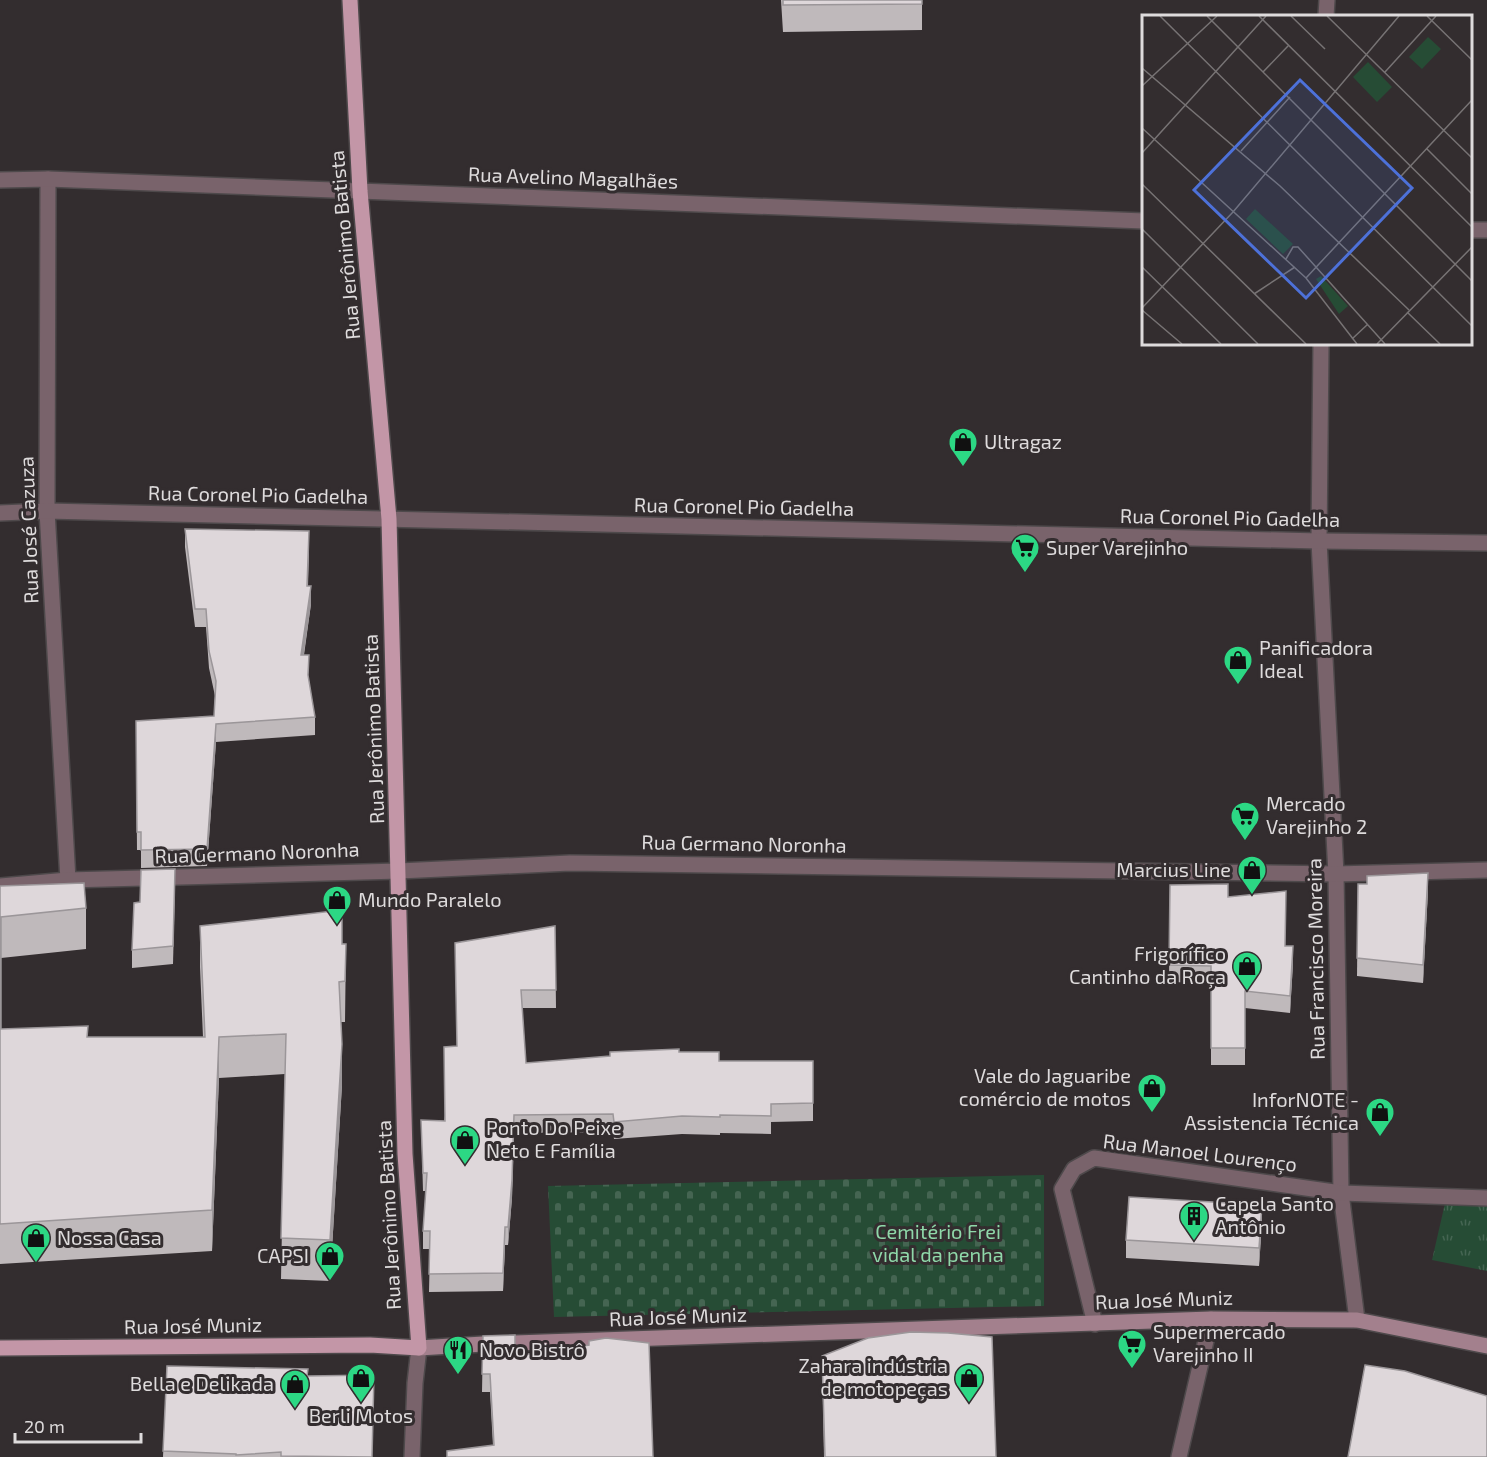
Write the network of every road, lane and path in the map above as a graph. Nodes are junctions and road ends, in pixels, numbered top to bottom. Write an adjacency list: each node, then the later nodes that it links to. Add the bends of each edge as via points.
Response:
1 (350, 0): 6 (main road, Rua Jerônimo Batista)
2 (1327, 0): 3 (street)
3 (1326, 15)
4 (48, 179): 5 (street, Rua Avelino Magalhães); 6 (street, Rua Avelino Magalhães); 9 (street, Rua José Cazuza)
5 (0, 180)
6 (360, 191): 7 (street, Rua Avelino Magalhães); 11 (main road, Rua Jerônimo Batista)
7 (1142, 221)
8 (1321, 345): 12 (street, Rua Francisco Moreira)
9 (47, 512): 10 (street, Rua Coronel Pio Gadelha); 11 (street, Rua Coronel Pio Gadelha); 17 (street, Rua José Cazuza)
10 (0, 513)
11 (389, 519): 12 (street, Rua Coronel Pio Gadelha); 15 (main road, Rua Jerônimo Batista)
12 (1319, 542): 13 (street, Rua Coronel Pio Gadelha); 16 (street, Rua Francisco Moreira)
13 (1487, 543)
14 (1487, 870): 16 (street, Rua Germano Noronha)
15 (399, 871): 16 (street, Rua Germano Noronha, via 570,862); 17 (street, Rua Germano Noronha); 26 (main road, Rua Jerônimo Batista, via 405,1154)
16 (1336, 873): 19 (street, Rua Francisco Moreira)
17 (68, 880): 18 (street, Rua Germano Noronha)
18 (0, 886)
19 (1341, 1193): 20 (street, Rua Manoel Lourenço); 22 (street, Rua Francisco Moreira); 23 (street, Rua Manoel Lourenço, via 1094,1158 1074,1169 1062,1189)
20 (1487, 1198)
21 (1211, 1318): 22 (main road, Rua José Muniz); 23 (main road, Rua José Muniz); 28 (street)
22 (1358, 1320): 24 (main road, Rua José Muniz)
23 (1095, 1323): 26 (main road, Rua José Muniz)
24 (1487, 1346)
25 (0, 1348): 26 (main road, Rua José Muniz)
26 (418, 1348): 27 (street, Rua Jerônimo Batista)
27 (412, 1457)
28 (1179, 1457)

